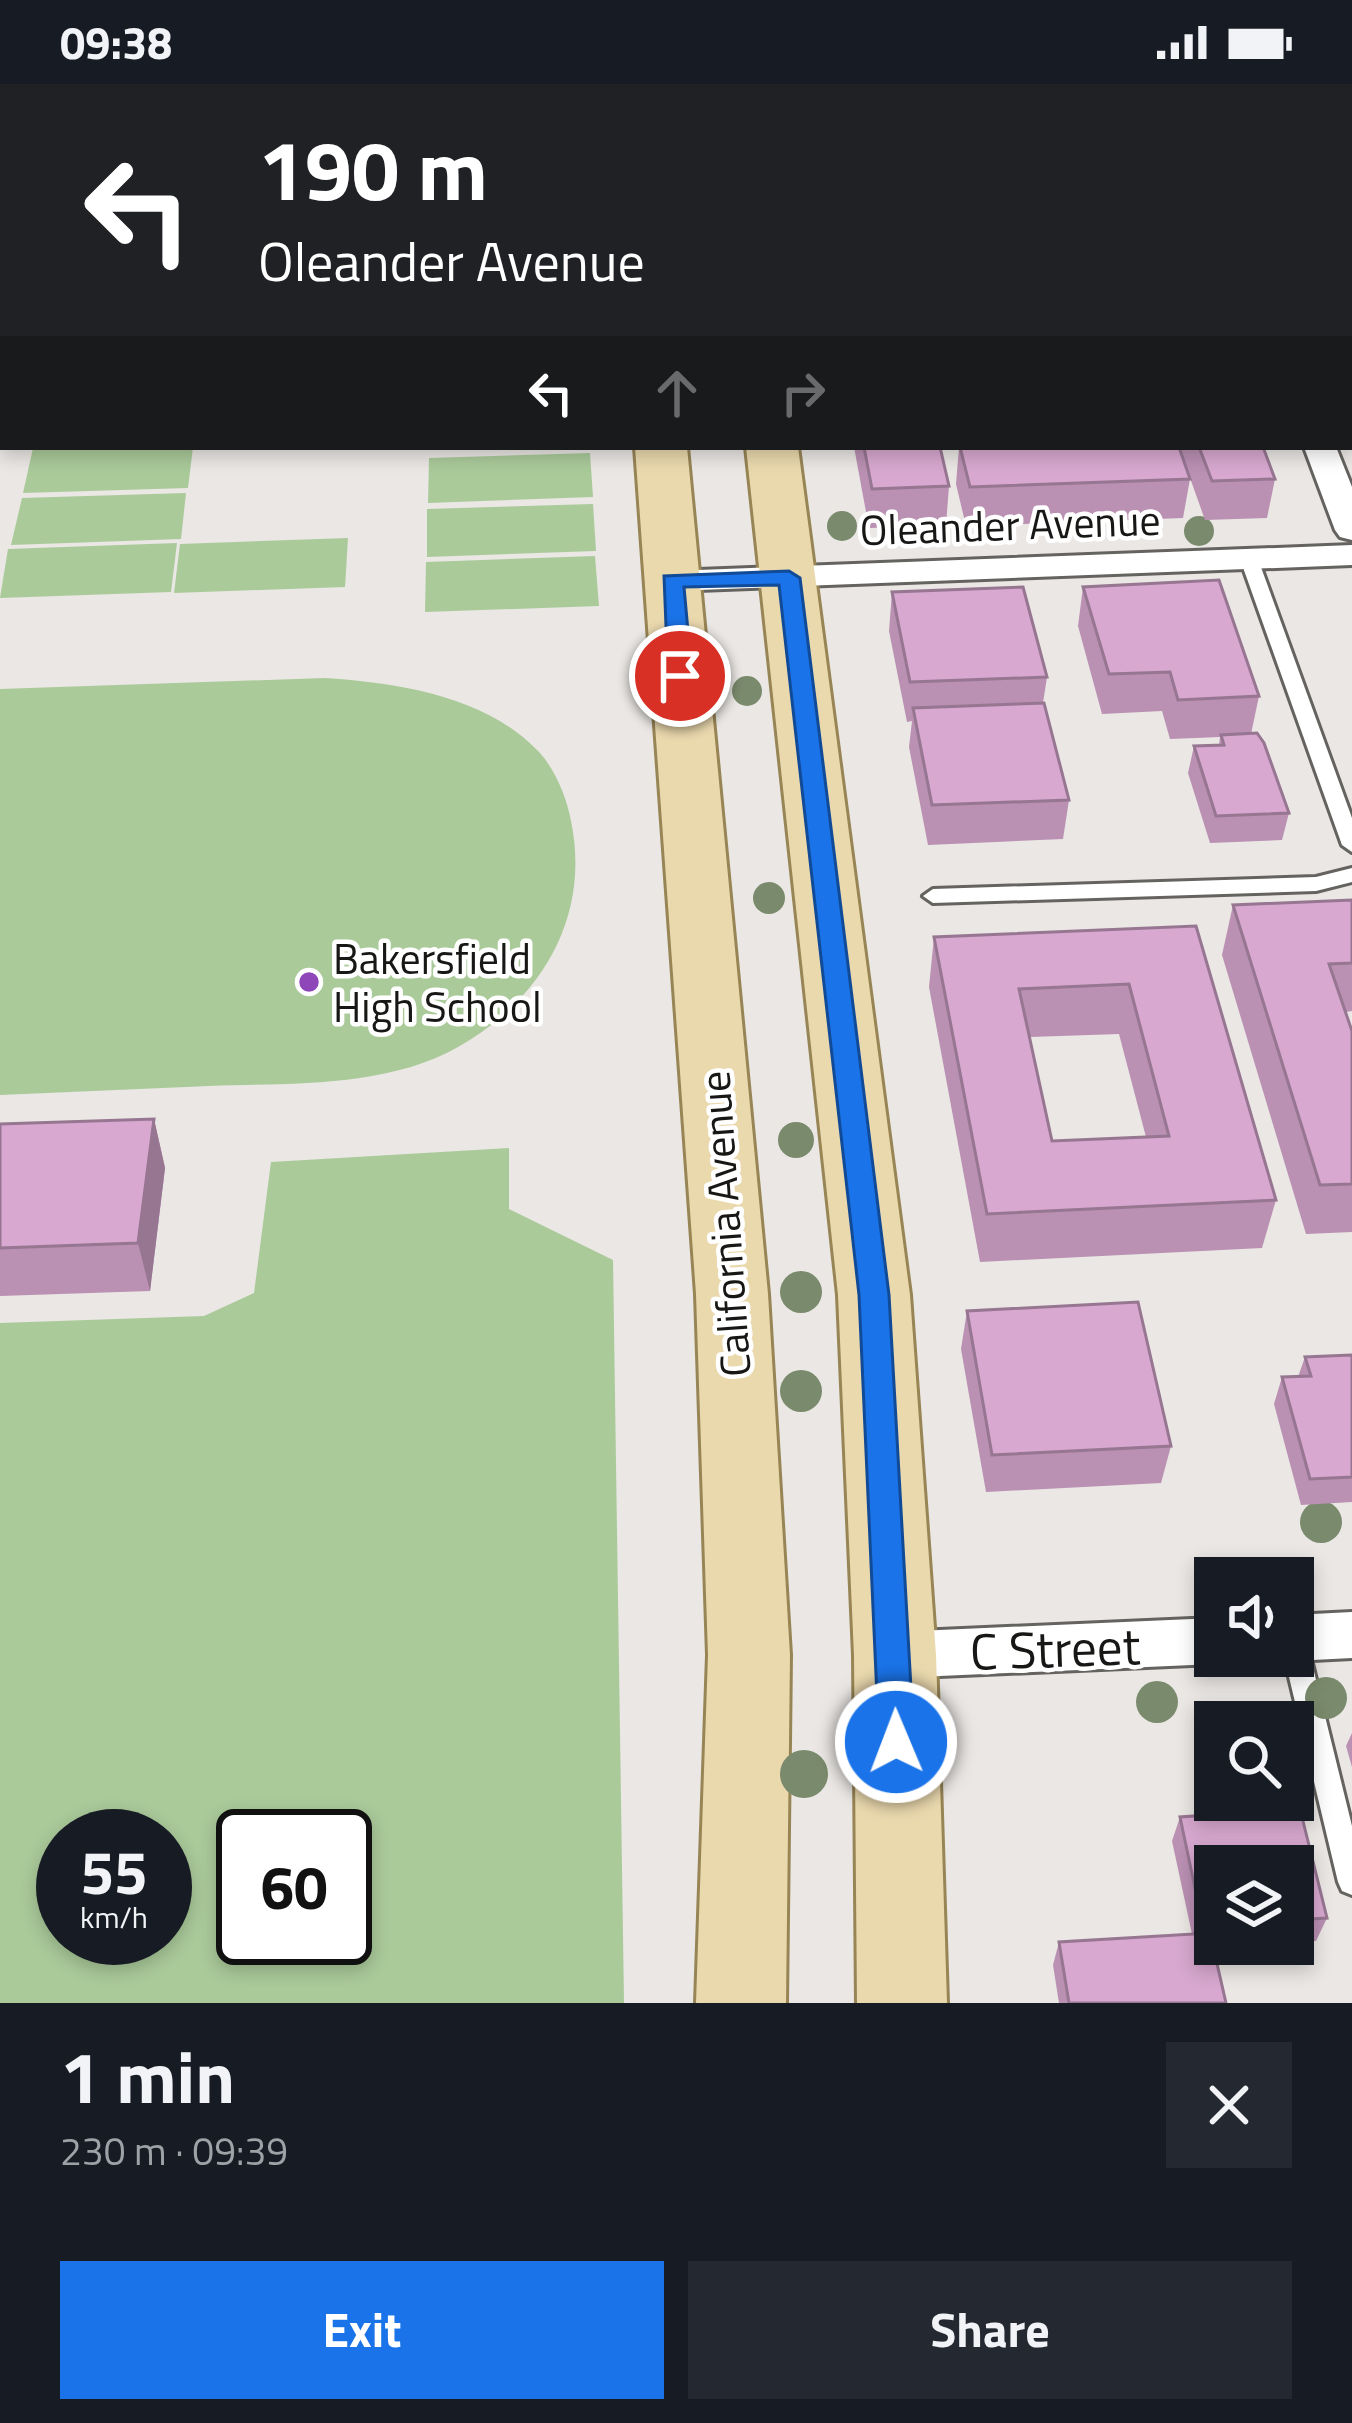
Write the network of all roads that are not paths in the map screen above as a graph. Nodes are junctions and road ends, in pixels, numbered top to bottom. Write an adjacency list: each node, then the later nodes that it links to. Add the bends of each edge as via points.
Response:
1 (661, 450): 8 (main road, California Avenue)
2 (772, 450): 7 (main road)
3 (1321, 450): 4 (street)
4 (1352, 530)
5 (1352, 555): 6 (street, Oleander Avenue)
6 (1250, 559): 7 (street, Oleander Avenue); 9 (lane)
7 (789, 578): 8 (street, Oleander Avenue); 15 (main road, via 874,1295)
8 (672, 581): 18 (main road, California Avenue, via 732,1294 749,1655)
9 (1352, 845)
10 (1352, 875): 11 (lane, via 1316,884)
11 (933, 896)
12 (1352, 1635): 13 (street)
13 (1314, 1637)
14 (1194, 1642): 15 (street, C Street)
15 (895, 1655): 19 (main road)
16 (1302, 1677): 17 (lane)
17 (1352, 1882)
18 (741, 2003)
19 (902, 2003)

